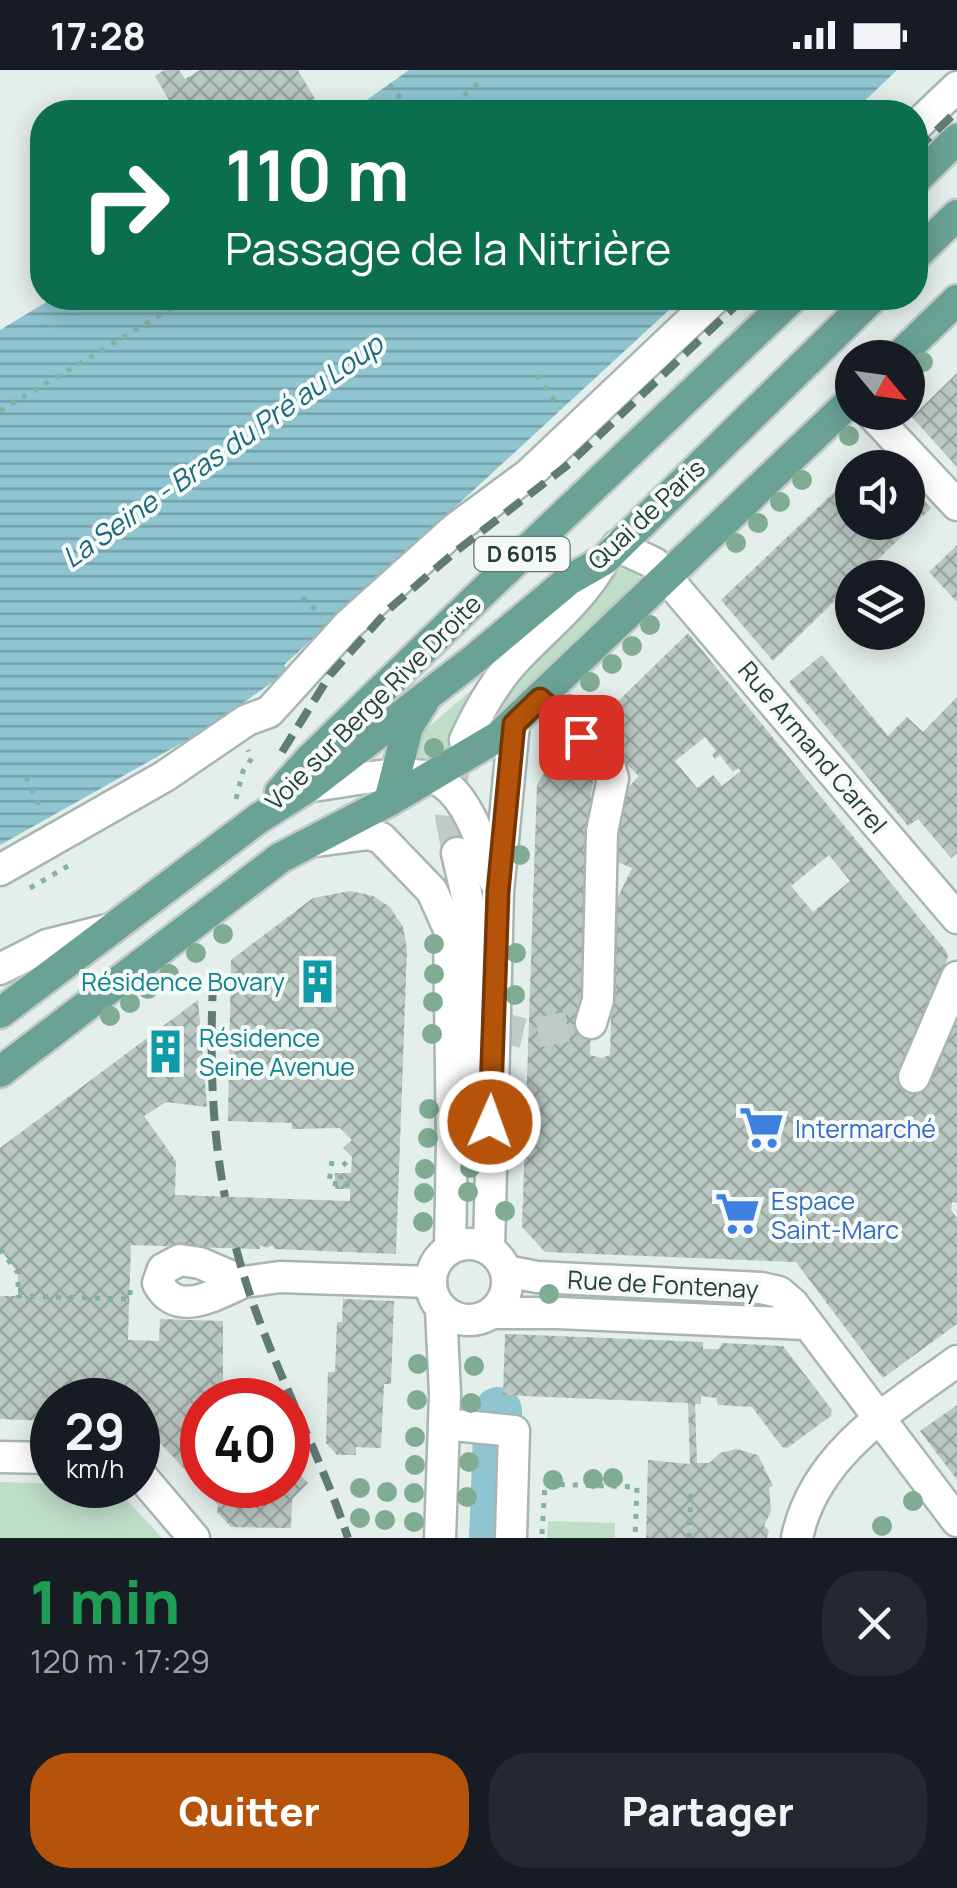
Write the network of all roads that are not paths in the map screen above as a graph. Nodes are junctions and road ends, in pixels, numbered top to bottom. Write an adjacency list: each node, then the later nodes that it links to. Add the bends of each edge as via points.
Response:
1 (957, 87): 2 (street)
2 (928, 115)
3 (957, 139): 4 (main road)
4 (928, 167)
5 (956, 218): 6 (main road)
6 (928, 244)
7 (957, 300): 11 (main road)
8 (702, 310): 30 (street, via 529,474 456,528 348,625 269,712)
9 (779, 310): 26 (main road, Voie sur Berge Rive Droite / D 6015, via 310,759)
10 (860, 310): 15 (main road, Quai de Paris / D 6015)
11 (916, 340)
12 (835, 416): 16 (main road)
13 (887, 430): 14 (street)
14 (957, 505)
15 (610, 553): 16 (street, Rue Armand Carrel, via 654,562); 17 (main road, Quai de Paris / D 6015); 21 (street, via 571,608 495,685)
16 (667, 577): 18 (main road); 32 (street, Rue Armand Carrel)
17 (432, 691): 24 (main road, Quai de Paris / D 6015); 25 (main road, via 408,726)
18 (540, 699): 19 (main road); 20 (street)
19 (514, 724): 23 (main road); 31 (street)
20 (581, 737)
21 (465, 740)
22 (608, 761): 37 (street, via 614,778 602,832 598,1000)
23 (431, 776): 25 (main road); 31 (street, via 463,807)
24 (310, 786): 25 (street); 26 (main road, D 6015)
25 (392, 789): 27 (street); 28 (main road)
26 (248, 810): 33 (main road, D 6015)
27 (381, 838): 28 (street); 40 (street, via 432,891 449,929)
28 (306, 842): 38 (main road)
29 (457, 853): 40 (street, via 472,918 472,1057)
30 (0, 870)
31 (498, 892): 42 (street)
32 (957, 918)
33 (114, 928): 34 (street, via 47,946); 36 (main road, D 6015)
34 (0, 969)
35 (957, 977): 39 (street)
36 (0, 1014)
37 (591, 1023)
38 (0, 1072)
39 (914, 1077)
40 (452, 1141): 41 (street)
41 (450, 1249): 42 (street, via 476,1244); 44 (street, via 440,1258)
42 (498, 1260): 45 (street, via 506,1294); 46 (street, Rue de Fontenay, via 537,1278 761,1288 779,1292)
43 (244, 1282): 44 (street, via 280,1277)
44 (436, 1296): 45 (street, via 457,1319); 48 (street)
45 (485, 1316): 46 (street, Rue de Fontenay); 48 (street, via 453,1352)
46 (805, 1324): 49 (street, Rue de Fontenay)
47 (957, 1361): 49 (street)
48 (444, 1375): 50 (street)
49 (881, 1418): 54 (street, Rue de Fontenay); 58 (street, via 828,1468)
50 (444, 1424): 56 (street); 57 (street, via 514,1431)
51 (0, 1457): 52 (street)
52 (30, 1458)
53 (160, 1498): 55 (street)
54 (957, 1521)
55 (194, 1538)
56 (440, 1538)
57 (511, 1538)
58 (797, 1538)

